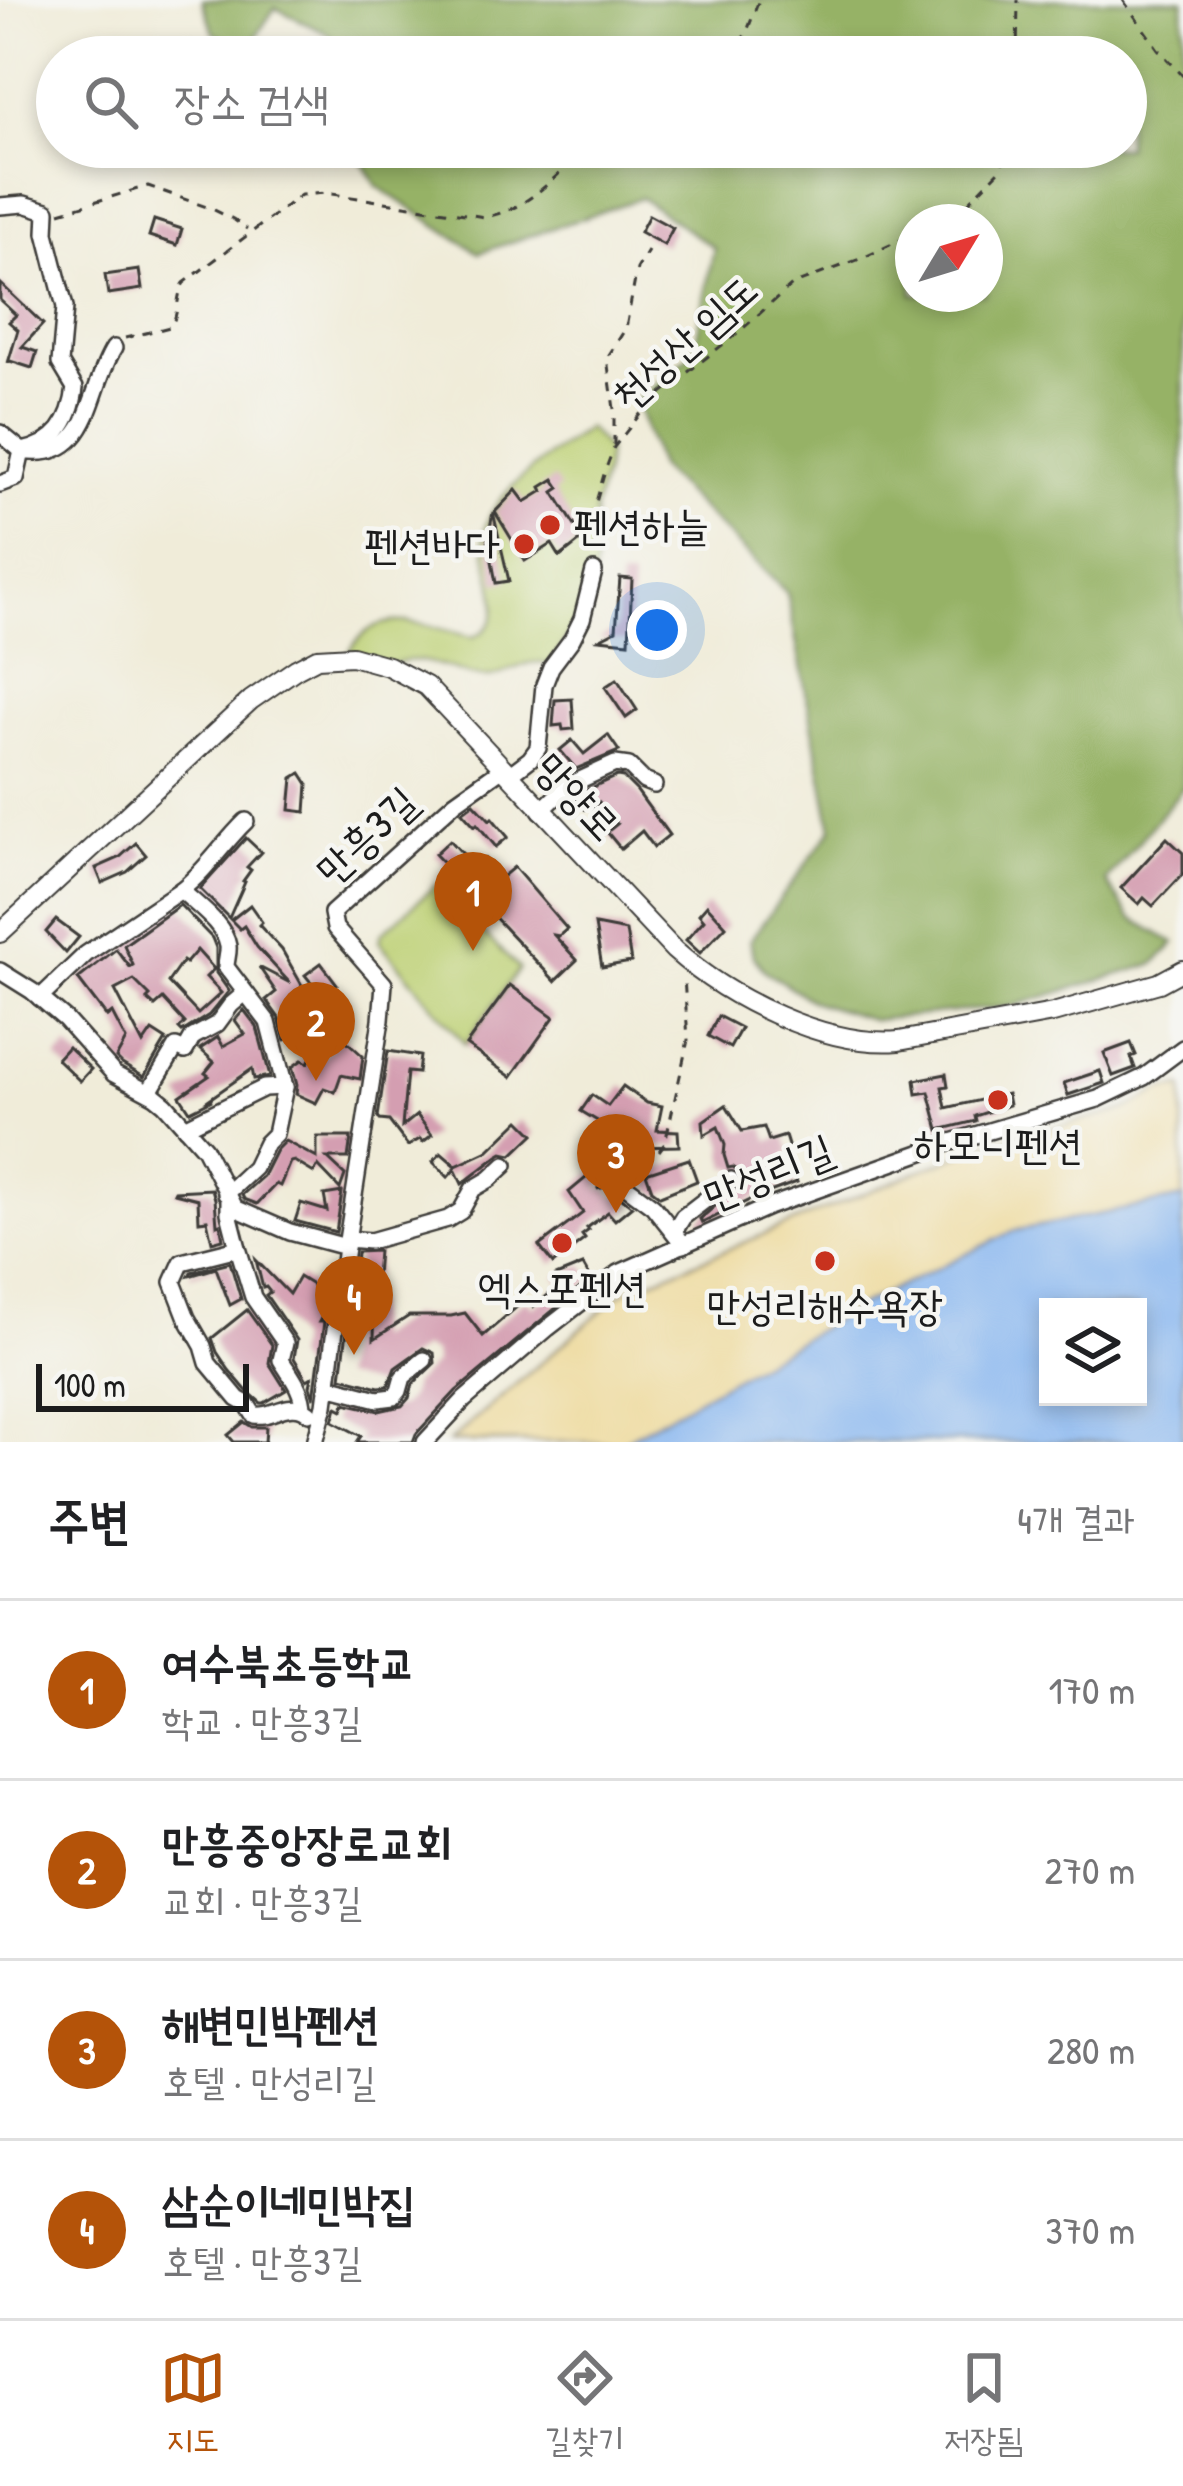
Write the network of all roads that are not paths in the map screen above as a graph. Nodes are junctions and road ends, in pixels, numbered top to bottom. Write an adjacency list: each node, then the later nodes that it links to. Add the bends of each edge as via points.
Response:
1 (0, 206): 4 (street, via 47,211 64,308 60,363 75,395 56,436)
2 (115, 348): 4 (street, via 72,438 45,454)
3 (0, 433): 4 (street)
4 (22, 451): 5 (street, via 16,478)
5 (0, 484)
6 (594, 571): 7 (street, via 582,619 544,685 538,748)
7 (506, 772): 9 (main road, 망양로); 12 (main road, 망양로, via 414,678 360,658 317,658 251,700); 26 (street, 만흥3길, via 455,802 332,913 335,928 384,984)
8 (653, 785): 9 (street, via 615,764 567,786)
9 (541, 811): 13 (main road, 망양로, via 682,957 721,986 819,1030 899,1041 1053,1013)
10 (246, 821): 11 (street)
11 (181, 890): 15 (street, via 220,929 226,967); 16 (street, via 86,954)
12 (0, 933)
13 (1183, 970)
14 (0, 971): 16 (street)
15 (245, 992): 18 (street, via 268,1022); 19 (street, via 184,1051 176,1047)
16 (40, 998): 19 (street, via 108,1068)
17 (1183, 1048): 25 (street, 만성리길, via 1098,1099)
18 (284, 1088): 20 (street, via 264,1088); 24 (street, via 275,1134)
19 (149, 1093): 20 (street)
20 (185, 1127): 24 (street)
21 (505, 1166): 26 (street, via 448,1219)
22 (611, 1175): 25 (street, via 653,1205)
23 (731, 1180): 25 (street, via 683,1217)
24 (228, 1197): 26 (street, via 242,1213 305,1238); 27 (street)
25 (679, 1239): 33 (street, 만성리길, via 548,1328)
26 (347, 1243): 29 (street, 만흥3길)
27 (238, 1248): 30 (street, via 253,1297 286,1343 281,1360); 30 (street, via 180,1265 173,1282 187,1318 208,1364 254,1415)
28 (424, 1360): 29 (street, via 387,1399)
29 (328, 1386): 31 (street, 만흥3길)
30 (303, 1409): 31 (street)
31 (322, 1417): 32 (street, 만흥3길)
32 (315, 1442)
33 (424, 1442)

